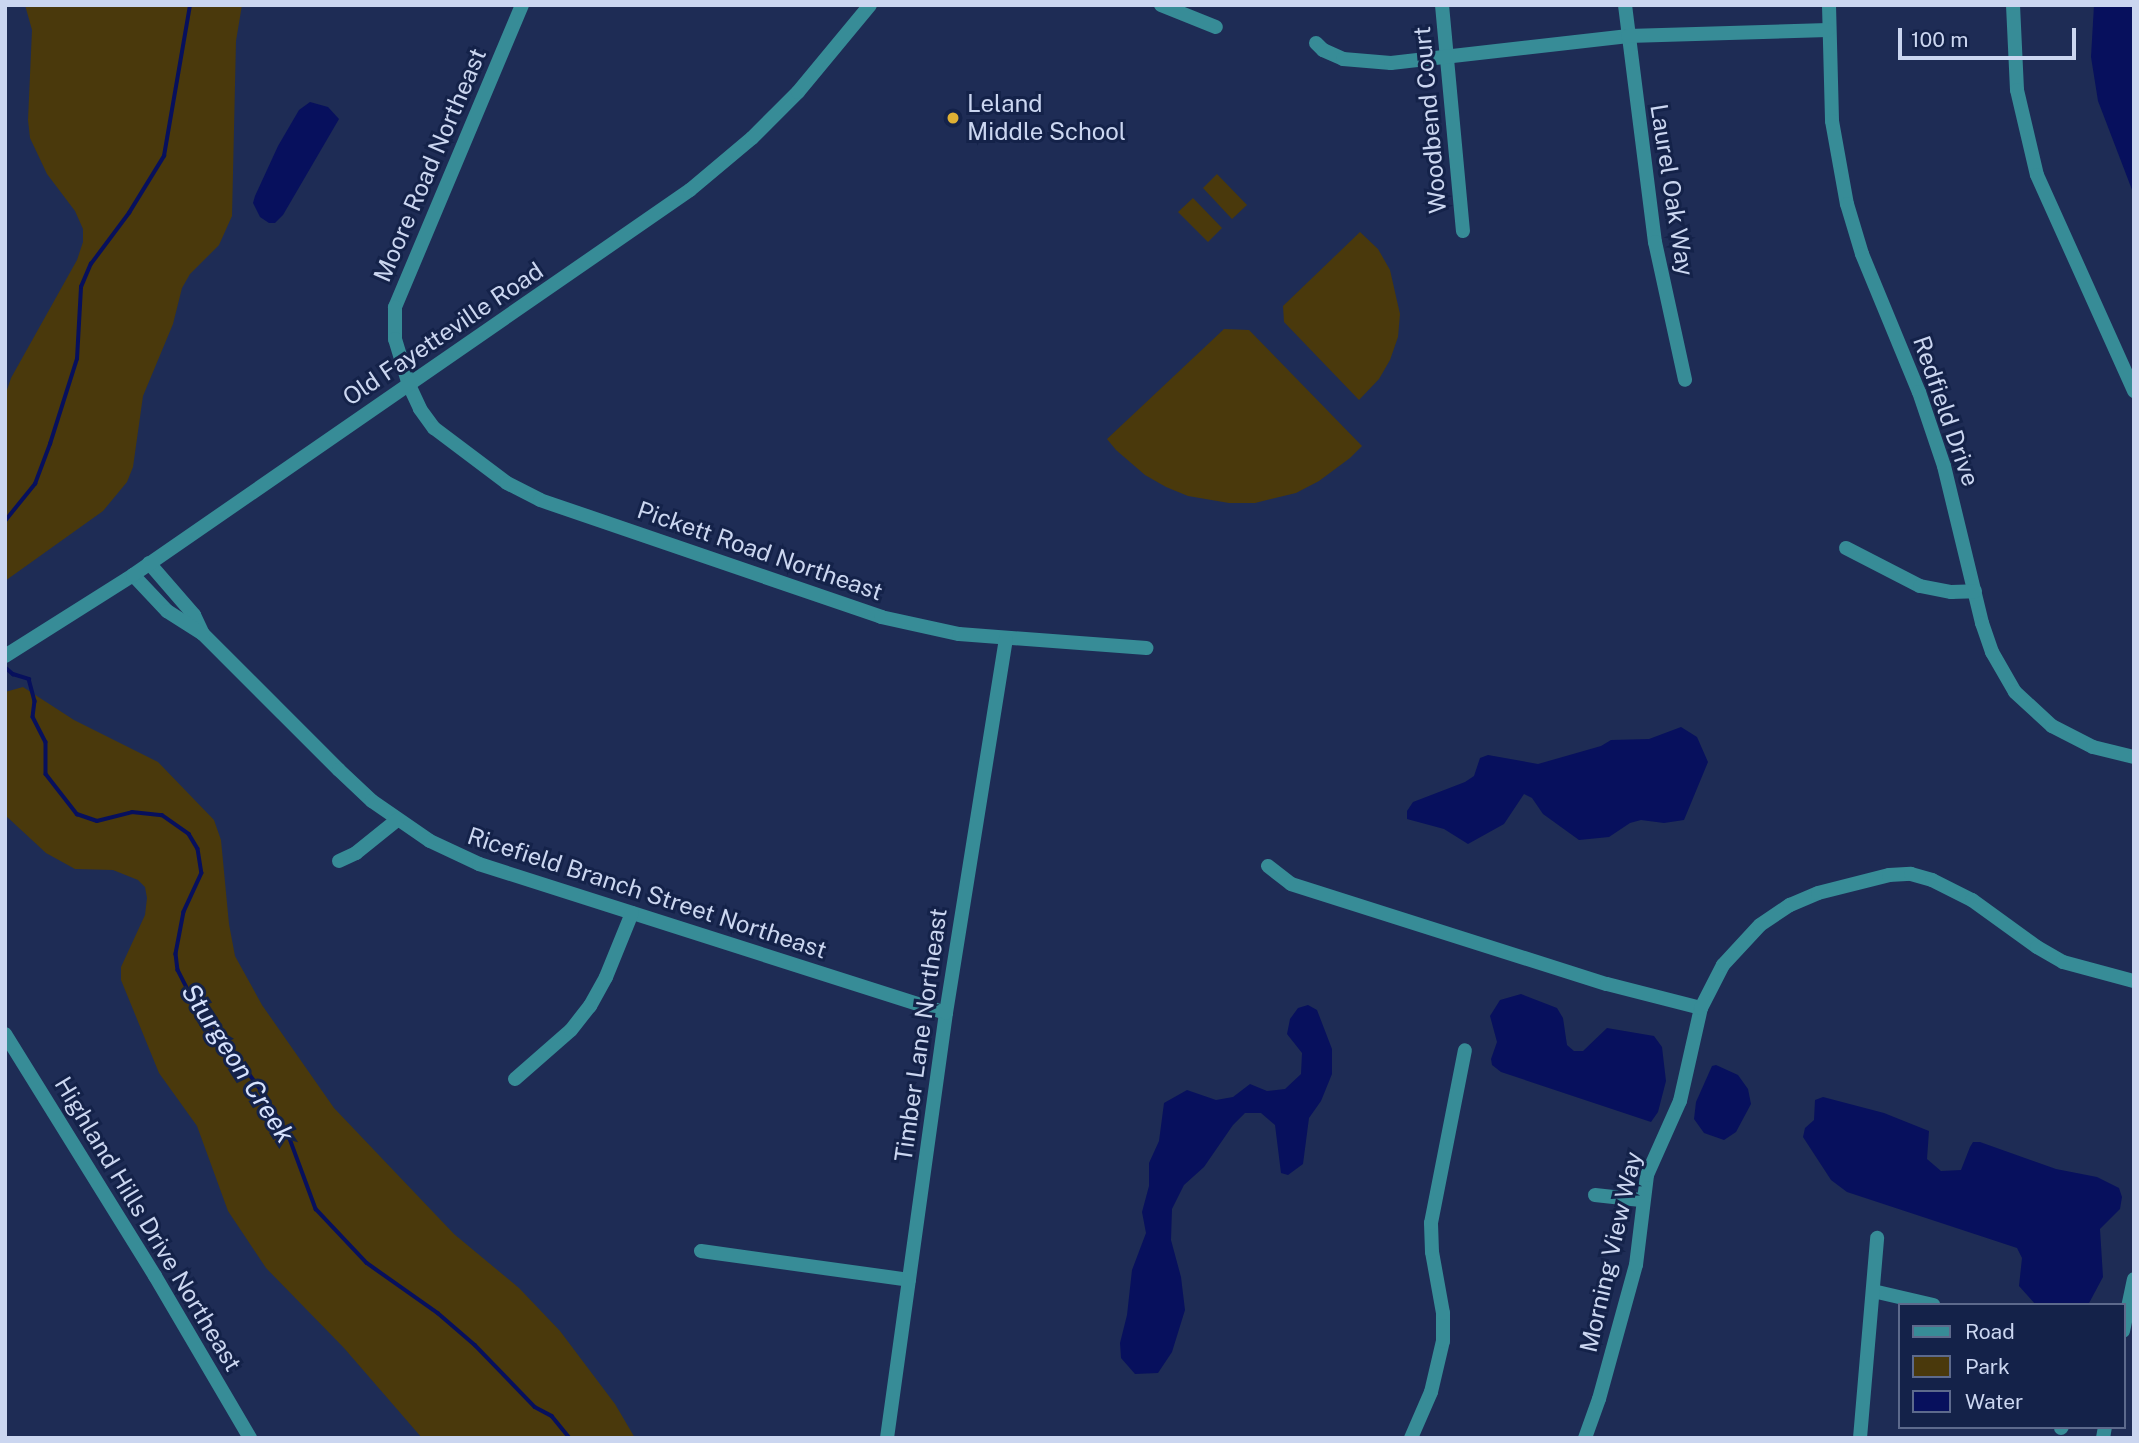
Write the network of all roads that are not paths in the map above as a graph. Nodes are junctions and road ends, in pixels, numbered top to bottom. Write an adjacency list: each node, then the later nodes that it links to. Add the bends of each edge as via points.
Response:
1 (522, 5): 15 (street, Moore Road Northeast, via 395,307 395,339)
2 (870, 5): 15 (street, Old Fayetteville Road, via 798,92 690,190)
3 (1161, 5): 8 (street)
4 (1442, 5): 12 (street, Woodbend Court)
5 (1625, 5): 10 (street, Laurel Oak Way)
6 (1829, 5): 9 (street, Redfield Drive)
7 (2013, 5): 16 (street, via 2017,90 2032,158)
8 (1216, 27)
9 (1828, 30): 10 (street); 20 (street, Redfield Drive, via 1832,121 1847,204 1931,427)
10 (1628, 36): 12 (street); 14 (street, Laurel Oak Way, via 1655,242)
11 (1316, 43): 12 (street, via 1333,55 1355,61 1410,63)
12 (1445, 58): 13 (street, Woodbend Court)
13 (1463, 231)
14 (1685, 380)
15 (409, 386): 18 (street, Old Fayetteville Road); 22 (street, Pickett Road Northeast, via 434,428 507,484 540,500 881,617 928,629)
16 (2134, 391)
17 (1846, 548): 20 (street, via 1920,586)
18 (149, 563): 19 (street, Old Fayetteville Road); 21 (street, Ricefield Branch Street Northeast, via 194,615)
19 (133, 575): 21 (street, Ricefield Branch Street Northeast, via 167,611); 24 (street, Old Fayetteville Road)
20 (1975, 591): 25 (street, Redfield Drive, via 1992,652 2025,703 2079,741)
21 (203, 634): 26 (street, Ricefield Branch Street Northeast, via 339,770)
22 (1006, 639): 23 (street, Pickett Road Northeast); 32 (street, Timber Lane Northeast)
23 (1146, 648)
24 (5, 656)
25 (2134, 757)
26 (397, 820): 27 (street); 29 (street, Ricefield Branch Street Northeast, via 479,864)
27 (339, 861)
28 (1268, 866): 31 (street, via 1291,884 1607,984)
29 (632, 912): 32 (street, Ricefield Branch Street Northeast); 35 (street, via 590,1006 571,1030)
30 (2134, 981): 31 (street, Morning View Way, via 2063,962 1958,892 1932,880 1900,874 1818,893 1775,914 1735,949)
31 (1701, 1008): 37 (street, Morning View Way, via 1684,1088 1651,1162)
32 (946, 1013): 41 (street, Timber Lane Northeast)
33 (5, 1034): 45 (street, Highland Hills Drive Northeast)
34 (1465, 1050): 47 (street, via 1431,1223 1443,1313 1442,1350 1431,1392)
35 (515, 1079)
36 (1595, 1195): 37 (street)
37 (1641, 1200): 48 (street, Morning View Way, via 1636,1265)
38 (1877, 1238): 42 (street)
39 (701, 1251): 41 (street)
40 (2134, 1279): 44 (street)
41 (909, 1280): 46 (street, Timber Lane Northeast)
42 (1873, 1292): 43 (street); 49 (street)
43 (1924, 1303)
44 (2125, 1322)
45 (250, 1438)
46 (887, 1438)
47 (1410, 1438)
48 (1585, 1438)
49 (1860, 1438)

